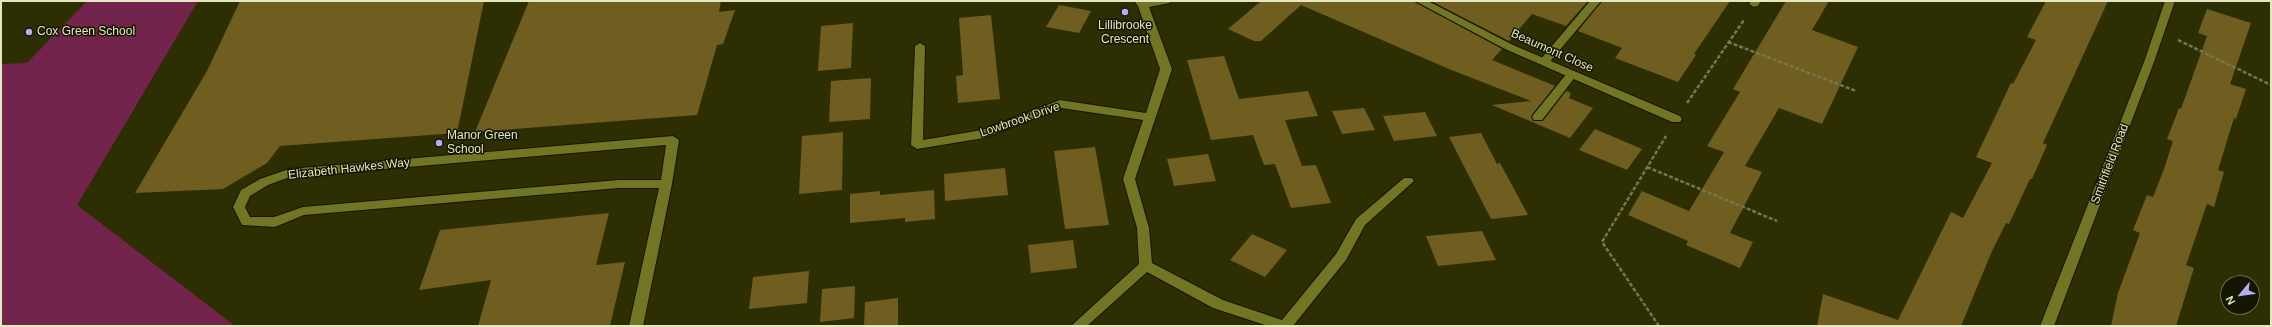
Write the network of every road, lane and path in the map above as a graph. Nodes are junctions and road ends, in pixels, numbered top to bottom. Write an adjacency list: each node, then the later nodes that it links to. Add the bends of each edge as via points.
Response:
1 (1166, 1): 5 (street)
2 (1420, 1): 10 (street, Beaumont Close)
3 (1596, 1): 10 (street)
4 (2170, 1): 7 (street, Smithfield Road)
5 (1141, 3): 14 (street, via 1166,68)
6 (1755, 3): 8 (path)
7 (2160, 31): 12 (path); 26 (street, Smithfield Road)
8 (1728, 42): 13 (path); 16 (path)
9 (920, 46): 14 (street, Lowbrook Drive, via 917,145 984,134 1060,104)
10 (1544, 62): 11 (street, Beaumont Close)
11 (1572, 74): 15 (street); 16 (street, Beaumont Close)
12 (2271, 85)
13 (1856, 91)
14 (1149, 117): 21 (street, via 1128,179 1143,228)
15 (1538, 117)
16 (1676, 119): 17 (path)
17 (1647, 167): 20 (path); 25 (path, via 1602,242)
18 (1408, 181): 24 (street, via 1360,222 1341,257)
19 (666, 184): 19 (street, Elizabeth Hawkes Way, via 619,184 303,211 275,222 246,222 239,207 244,193 289,173 673,140); 22 (street, Elizabeth Hawkes Way)
20 (1777, 221)
21 (1146, 266): 23 (street); 24 (street, via 1218,304)
22 (636, 326)
23 (1078, 326)
24 (1284, 326)
25 (1659, 326)
26 (2047, 326)

